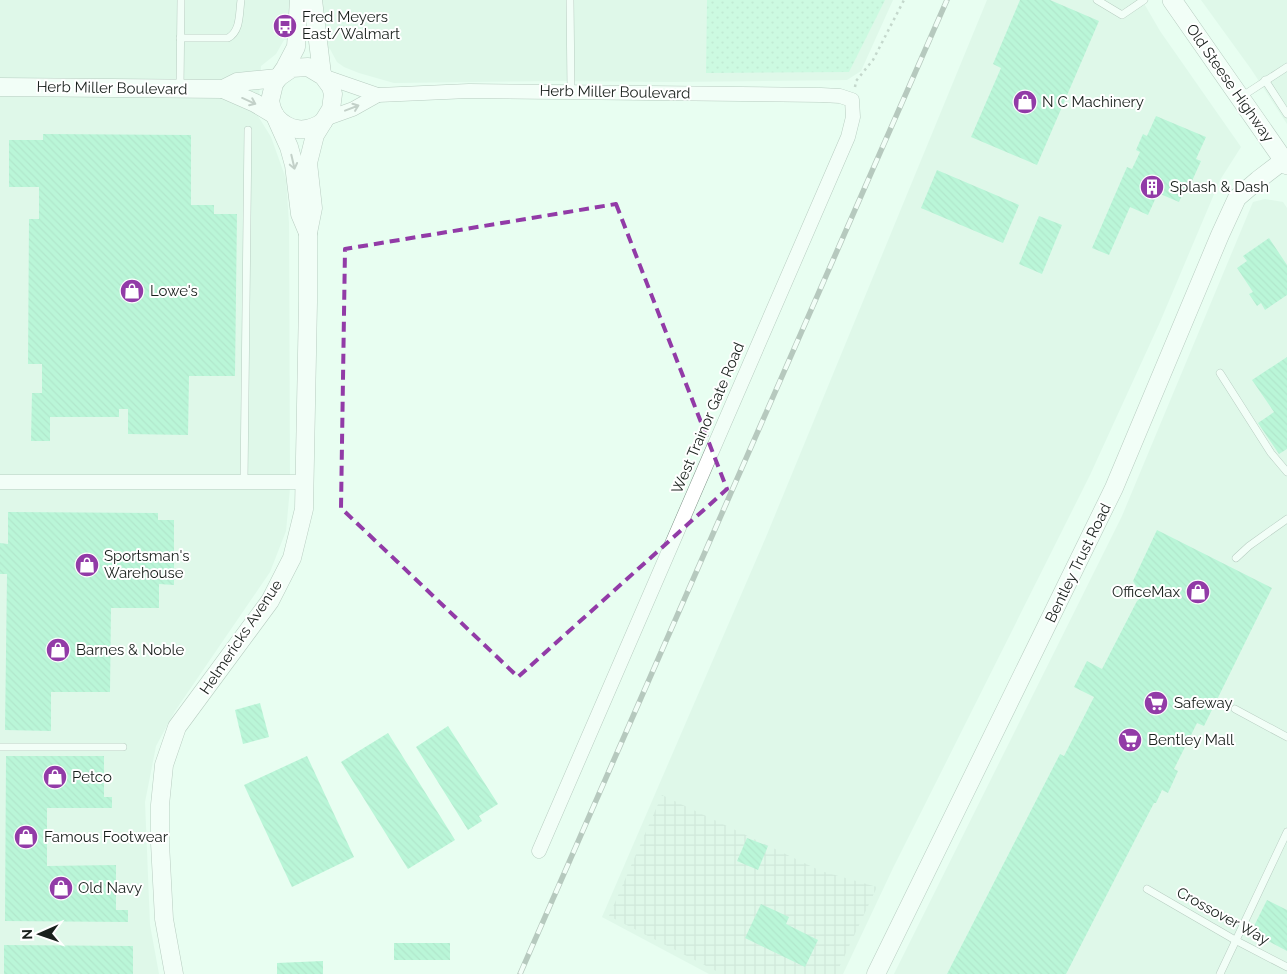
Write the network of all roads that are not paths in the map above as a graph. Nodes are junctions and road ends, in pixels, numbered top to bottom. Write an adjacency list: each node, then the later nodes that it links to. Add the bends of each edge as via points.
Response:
1 (180, 0): 9 (lane)
2 (241, 0): 9 (lane, via 234,35 228,38)
3 (299, 0): 12 (street, Helmericks Avenue, via 296,47)
4 (314, 0): 11 (street, Helmericks Avenue)
5 (570, 0): 17 (lane)
6 (1097, 0): 7 (lane, via 1122,15)
7 (1144, 0)
8 (1172, 0): 19 (main road, Old Steese Highway)
9 (180, 38): 15 (lane)
10 (1287, 67): 13 (lane)
11 (323, 75): 12 (street, Herb Miller Boulevard, via 300,67); 18 (street, Herb Miller Boulevard); 23 (street, Helmericks Avenue, via 333,94 331,109)
12 (278, 77): 16 (street, Herb Miller Boulevard, via 237,82); 22 (street, Helmericks Avenue, via 270,101)
13 (1265, 80): 19 (lane); 21 (lane)
14 (0, 87): 15 (street, Herb Miller Boulevard)
15 (180, 89): 16 (street, Herb Miller Boulevard)
16 (223, 89): 22 (street, Herb Miller Boulevard, one-way to 22)
17 (571, 91): 18 (street, Herb Miller Boulevard); 20 (street, Herb Miller Boulevard, via 821,95)
18 (378, 95): 23 (street, Herb Miller Boulevard, one-way to 18)
19 (1240, 98): 25 (main road, Old Steese Highway)
20 (852, 100): 39 (street, West Trainor Gate Road, via 853,117 848,137)
21 (1287, 114)
22 (275, 116): 23 (street, Herb Miller Boulevard, via 294,130 310,129); 26 (street, Helmericks Avenue, one-way to 26, via 292,156 300,214)
23 (324, 121): 26 (street, Helmericks Avenue, via 308,163 313,208)
24 (248, 130): 30 (lane)
25 (1285, 163): 44 (street, Bentley Trust Road, via 1237,198 1114,488)
26 (308, 233): 31 (street, Helmericks Avenue)
27 (1220, 373): 28 (lane, via 1271,454)
28 (1287, 472)
29 (0, 482): 30 (street)
30 (244, 482): 31 (street)
31 (305, 482): 43 (street, Helmericks Avenue, via 304,509 292,558 270,601 177,728 164,765 160,860 164,919)
32 (1287, 519): 33 (lane)
33 (1236, 558)
34 (1235, 709): 35 (lane)
35 (1287, 737)
36 (123, 746): 37 (lane)
37 (0, 747)
38 (1287, 832): 41 (lane)
39 (539, 851)
40 (1147, 889): 41 (lane, Crossover Way)
41 (1235, 940): 42 (lane, Crossover Way); 45 (lane)
42 (1287, 967)
43 (174, 974)
44 (876, 974)
45 (1220, 974)

